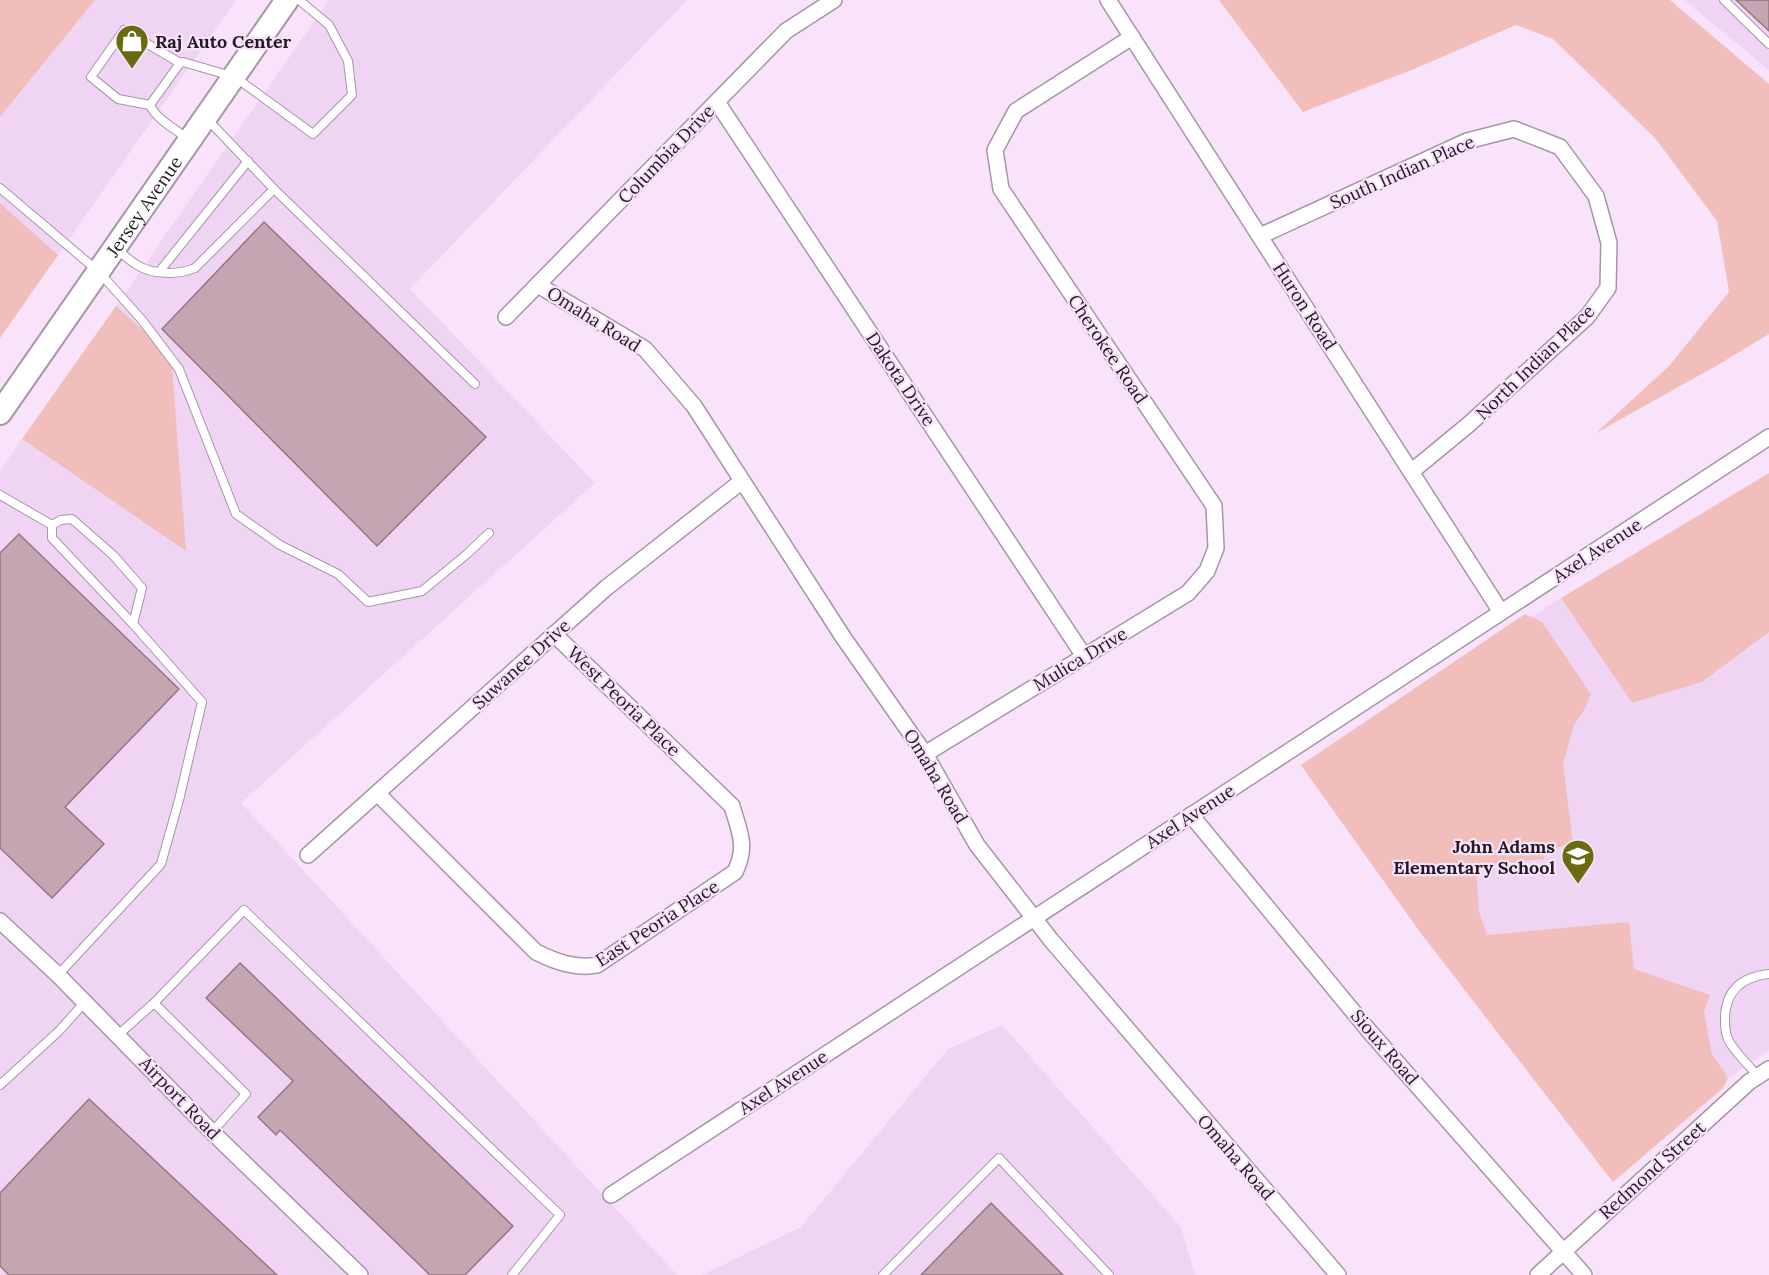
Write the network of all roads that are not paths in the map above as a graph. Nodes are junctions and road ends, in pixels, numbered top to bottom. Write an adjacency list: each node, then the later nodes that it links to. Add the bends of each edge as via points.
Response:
1 (287, 0): 9 (main road, Jersey Avenue)
2 (299, 0): 9 (lane, via 329,25 348,61 352,95 313,134)
3 (834, 0): 10 (street, Columbia Drive, via 786,31)
4 (1108, 0): 6 (street, Huron Road)
5 (1724, 0): 7 (lane)
6 (1132, 37): 18 (street, Huron Road); 32 (street, Cherokee Road, via 1016,111 995,150 1001,189 1214,506)
7 (1769, 44)
8 (180, 63): 9 (lane); 11 (lane); 11 (lane, via 124,30 91,77 118,99)
9 (235, 77): 12 (main road, Jersey Avenue)
10 (717, 102): 22 (street, Columbia Drive); 36 (street, Dakota Drive)
11 (150, 105): 13 (lane)
12 (206, 118): 13 (main road, Jersey Avenue); 14 (lane)
13 (190, 141): 19 (main road, Jersey Avenue)
14 (248, 161): 16 (lane); 21 (lane)
15 (0, 188): 20 (lane)
16 (274, 189): 21 (lane, via 195,268 184,273); 24 (lane)
17 (1605, 228): 18 (street, South Indian Place, via 1596,196 1560,147 1514,129 1467,141); 27 (street, North Indian Place, via 1609,243 1608,288 1587,317)
18 (1260, 236): 27 (street, Huron Road)
19 (116, 248): 20 (main road, Jersey Avenue); 21 (lane, via 139,267)
20 (99, 272): 25 (main road, Jersey Avenue); 31 (lane, via 179,369 236,514 280,545 338,574 368,602 422,591)
21 (159, 272)
22 (538, 285): 23 (street, Columbia Drive); 28 (street, Omaha Road, via 645,349 694,406)
23 (506, 317)
24 (475, 384)
25 (0, 413)
26 (1769, 437): 33 (street, Axel Avenue)
27 (1411, 472): 33 (street, Huron Road)
28 (742, 481): 35 (street, Suwanee Drive); 37 (street, Omaha Road)
29 (0, 495): 30 (lane)
30 (52, 525): 34 (lane, via 52,538); 34 (lane, via 72,519 113,555 142,588)
31 (489, 533)
32 (1216, 548): 36 (street, Mulica Drive, via 1207,571 1188,593)
33 (1501, 612): 40 (street, Axel Avenue)
34 (133, 624): 45 (lane, via 202,702 161,864)
35 (554, 634): 38 (street, West Peoria Place); 39 (street, Suwanee Drive)
36 (1084, 656): 37 (street, Mulica Drive)
37 (925, 754): 42 (street, Omaha Road, via 977,845)
38 (693, 768): 39 (street, East Peoria Place, via 732,806 743,853 735,872 597,965 586,967 536,952)
39 (377, 793): 41 (street, Suwanee Drive)
40 (1191, 815): 42 (street, Axel Avenue); 53 (street, Sioux Road, via 1370,1032)
41 (308, 855)
42 (1034, 918): 52 (street, Axel Avenue); 58 (street, Omaha Road)
43 (0, 921): 45 (street, Airport Road)
44 (1769, 974): 49 (lane, via 1736,986 1725,1012 1728,1040)
45 (58, 975): 46 (street, Airport Road)
46 (86, 1002): 48 (street, Airport Road); 50 (lane)
47 (154, 1003): 48 (lane); 51 (lane, via 246,1094); 55 (lane, via 244,910 560,1215)
48 (118, 1035): 51 (street, Airport Road)
49 (1763, 1072): 53 (street, Redmond Street)
50 (0, 1085)
51 (212, 1132): 54 (street, Airport Road)
52 (611, 1195)
53 (1563, 1251): 59 (street, Redmond Street); 60 (street, Sioux Road)
54 (360, 1275)
55 (512, 1275)
56 (883, 1275): 57 (lane, via 999,1158)
57 (1109, 1275)
58 (1338, 1275)
59 (1538, 1275)
60 (1584, 1275)

